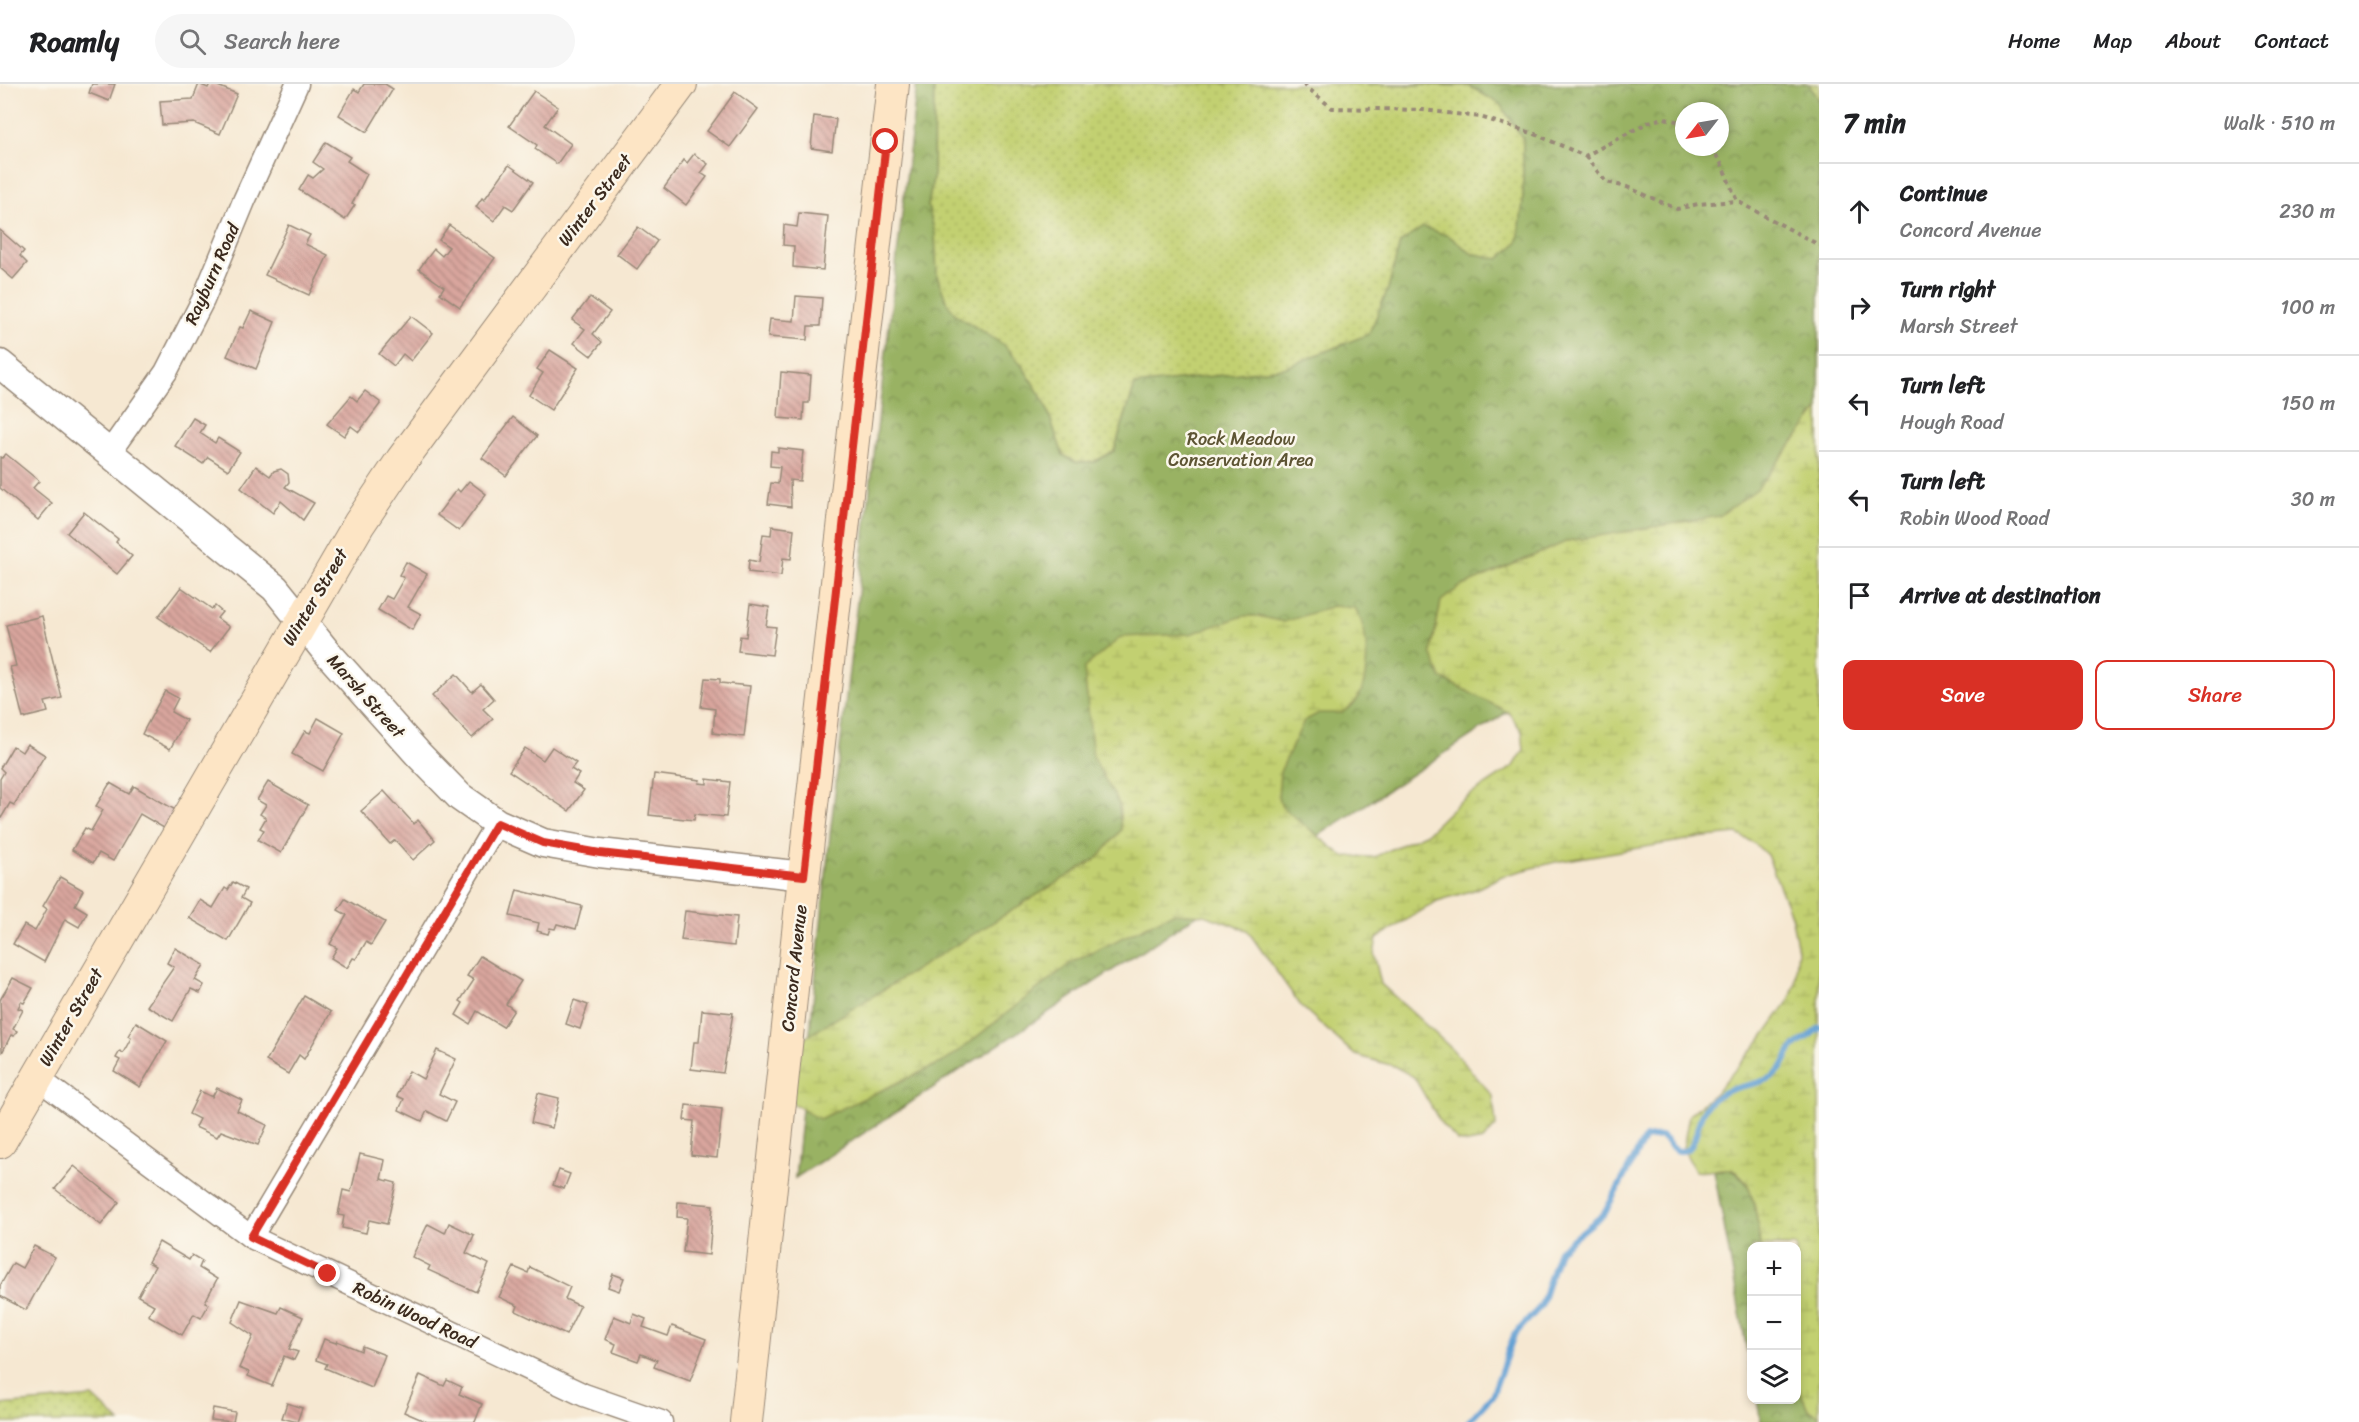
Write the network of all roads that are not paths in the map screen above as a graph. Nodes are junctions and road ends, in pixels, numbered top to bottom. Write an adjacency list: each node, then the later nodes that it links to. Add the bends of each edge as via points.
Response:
1 (297, 84): 5 (street, Rayburn Road, via 203,300 166,372)
2 (681, 84): 6 (main road, Winter Street, via 402,460)
3 (893, 84): 8 (main road, Concord Avenue)
4 (0, 364): 5 (street, Marsh Street)
5 (109, 453): 6 (street, Marsh Street, via 274,588)
6 (302, 619): 7 (street, Marsh Street, via 325,650 460,797); 9 (main road, Winter Street)
7 (497, 823): 8 (street, Marsh Street, via 543,843 600,853); 11 (street)
8 (804, 876): 13 (main road, Concord Avenue)
9 (36, 1077): 10 (main road, Winter Street); 11 (street, Robin Wood Road)
10 (0, 1142)
11 (251, 1237): 12 (street, Robin Wood Road, via 584,1395)
12 (661, 1422)
13 (746, 1422)

